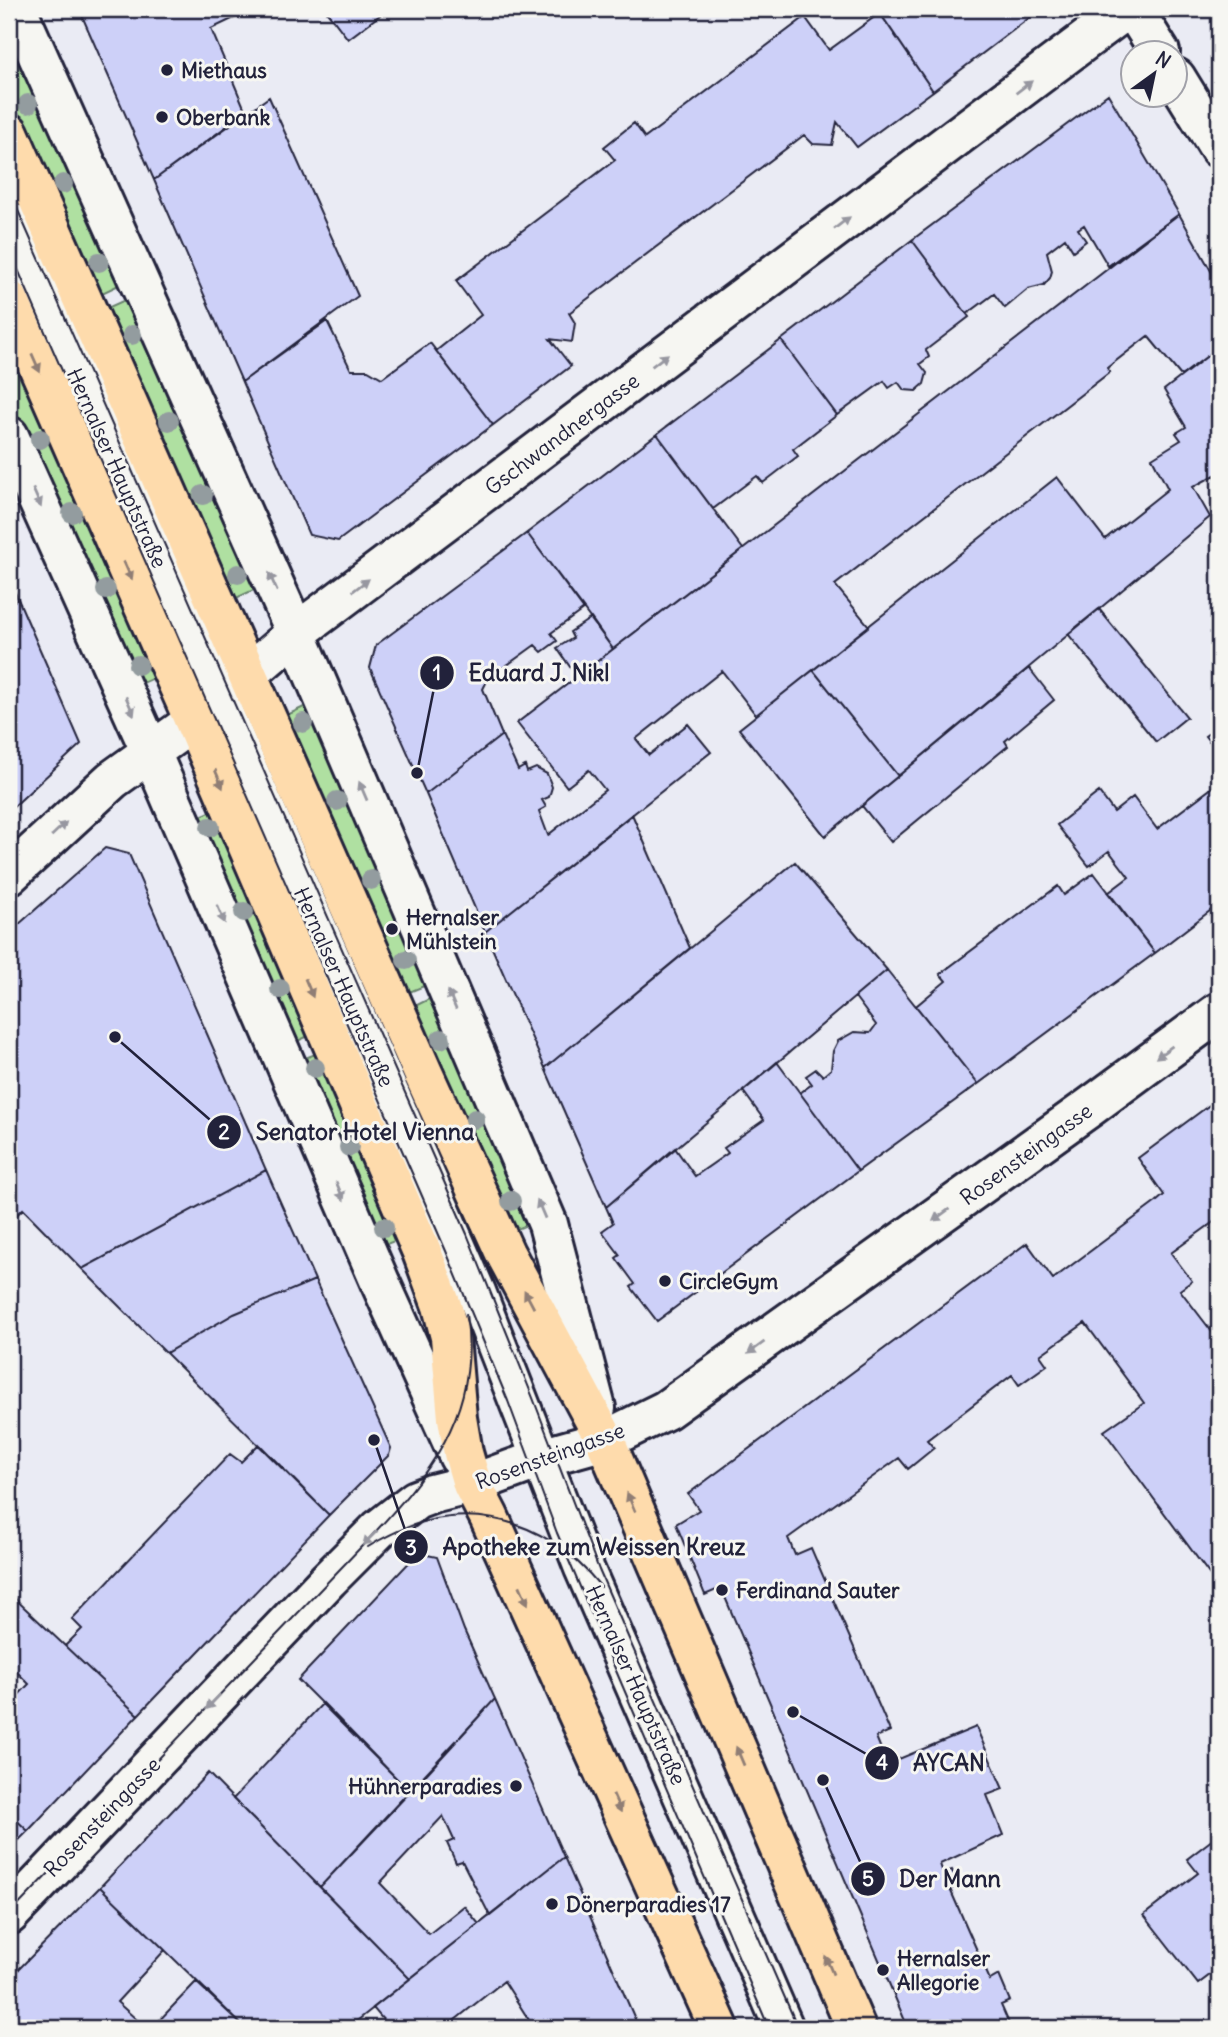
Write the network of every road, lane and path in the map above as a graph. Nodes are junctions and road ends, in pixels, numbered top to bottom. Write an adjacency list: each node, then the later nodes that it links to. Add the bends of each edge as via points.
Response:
1 (17, 9): 11 (street, Hernalser Hauptstraße, one-way to 1)
2 (1127, 9): 11 (street, Gschwandnergasse, one-way to 2)
3 (1133, 9): 4 (street)
4 (1151, 38)
5 (1190, 102): 7 (street)
6 (9, 133): 12 (main road, Hernalser Hauptstraße)
7 (1219, 148)
8 (9, 221): 13 (street, Hernalser Hauptstraße)
9 (9, 300): 13 (main road, Hernalser Hauptstraße, one-way to 13)
10 (9, 436): 14 (street, Hernalser Hauptstraße, one-way to 14)
11 (296, 633): 12 (street, Gschwandnergasse); 17 (street, Hernalser Hauptstraße, one-way to 11, via 548,1224)
12 (248, 676): 13 (street, Gschwandnergasse); 17 (main road, Hernalser Hauptstraße, one-way to 12, via 505,1254)
13 (206, 711): 14 (street, Gschwandnergasse); 18 (street, Hernalser Hauptstraße, via 477,1292); 19 (main road, Hernalser Hauptstraße, one-way to 19, via 442,1306 450,1337 457,1418)
14 (150, 750): 15 (street, Gschwandnergasse, one-way to 14, via 111,779); 19 (street, Hernalser Hauptstraße, one-way to 19)
15 (9, 875)
16 (1219, 1012): 17 (street, Rosensteingasse, one-way to 17, via 687,1398)
17 (605, 1440): 18 (street, Rosensteingasse); 23 (main road, Hernalser Hauptstraße, one-way to 17)
18 (542, 1458): 19 (street, Rosensteingasse); 22 (street, Hernalser Hauptstraße, via 584,1568)
19 (472, 1484): 20 (street, Rosensteingasse, one-way to 20, via 416,1500 379,1529); 21 (main road, Hernalser Hauptstraße, one-way to 21)
20 (9, 1915)
21 (719, 2028)
22 (784, 2028)
23 (856, 2028)

